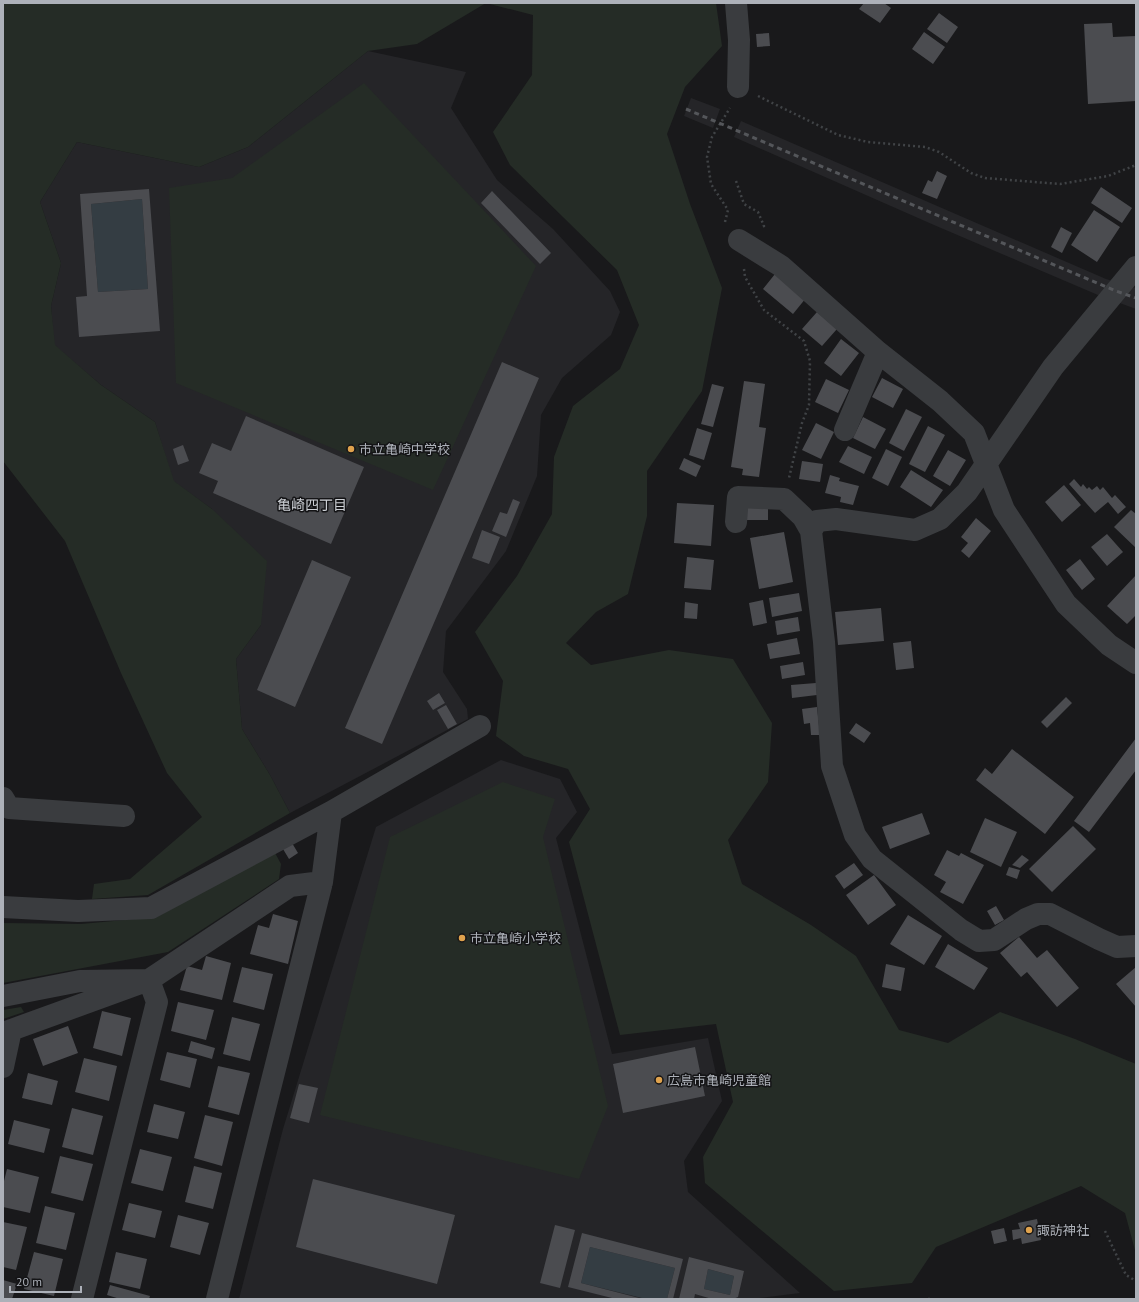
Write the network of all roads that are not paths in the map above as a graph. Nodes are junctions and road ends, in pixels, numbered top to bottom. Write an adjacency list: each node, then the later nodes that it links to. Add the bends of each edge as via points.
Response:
1 (736, 3): 2 (street, via 739,40)
2 (738, 87)
3 (739, 240): 5 (street, via 781,266)
4 (1136, 267): 7 (street, via 1053,367)
5 (878, 352): 6 (street); 7 (street, via 940,401 974,433)
6 (845, 430)
7 (986, 463): 9 (street, via 967,492 940,519 915,530 836,519 817,521); 10 (street, via 1004,510 1066,604 1109,645)
8 (736, 522): 9 (street, via 738,497 784,499 803,517)
9 (811, 531): 17 (street, via 824,642 832,766 855,835 872,859 961,930 979,940 994,940 1026,919 1038,914 1050,914 1117,947)
10 (1136, 663)
11 (480, 726): 13 (street)
12 (3, 798): 14 (street, via 9,808)
13 (331, 812): 15 (street); 16 (street, via 151,908 78,911)
14 (124, 816)
15 (322, 882): 18 (street, via 290,886); 23 (street)
16 (3, 907)
17 (1136, 946)
18 (149, 980): 19 (street, via 80,981); 20 (street); 22 (street, via 157,1002)
19 (3, 996)
20 (7, 1031): 21 (street)
21 (3, 1067)
22 (82, 1299)
23 (217, 1299)

